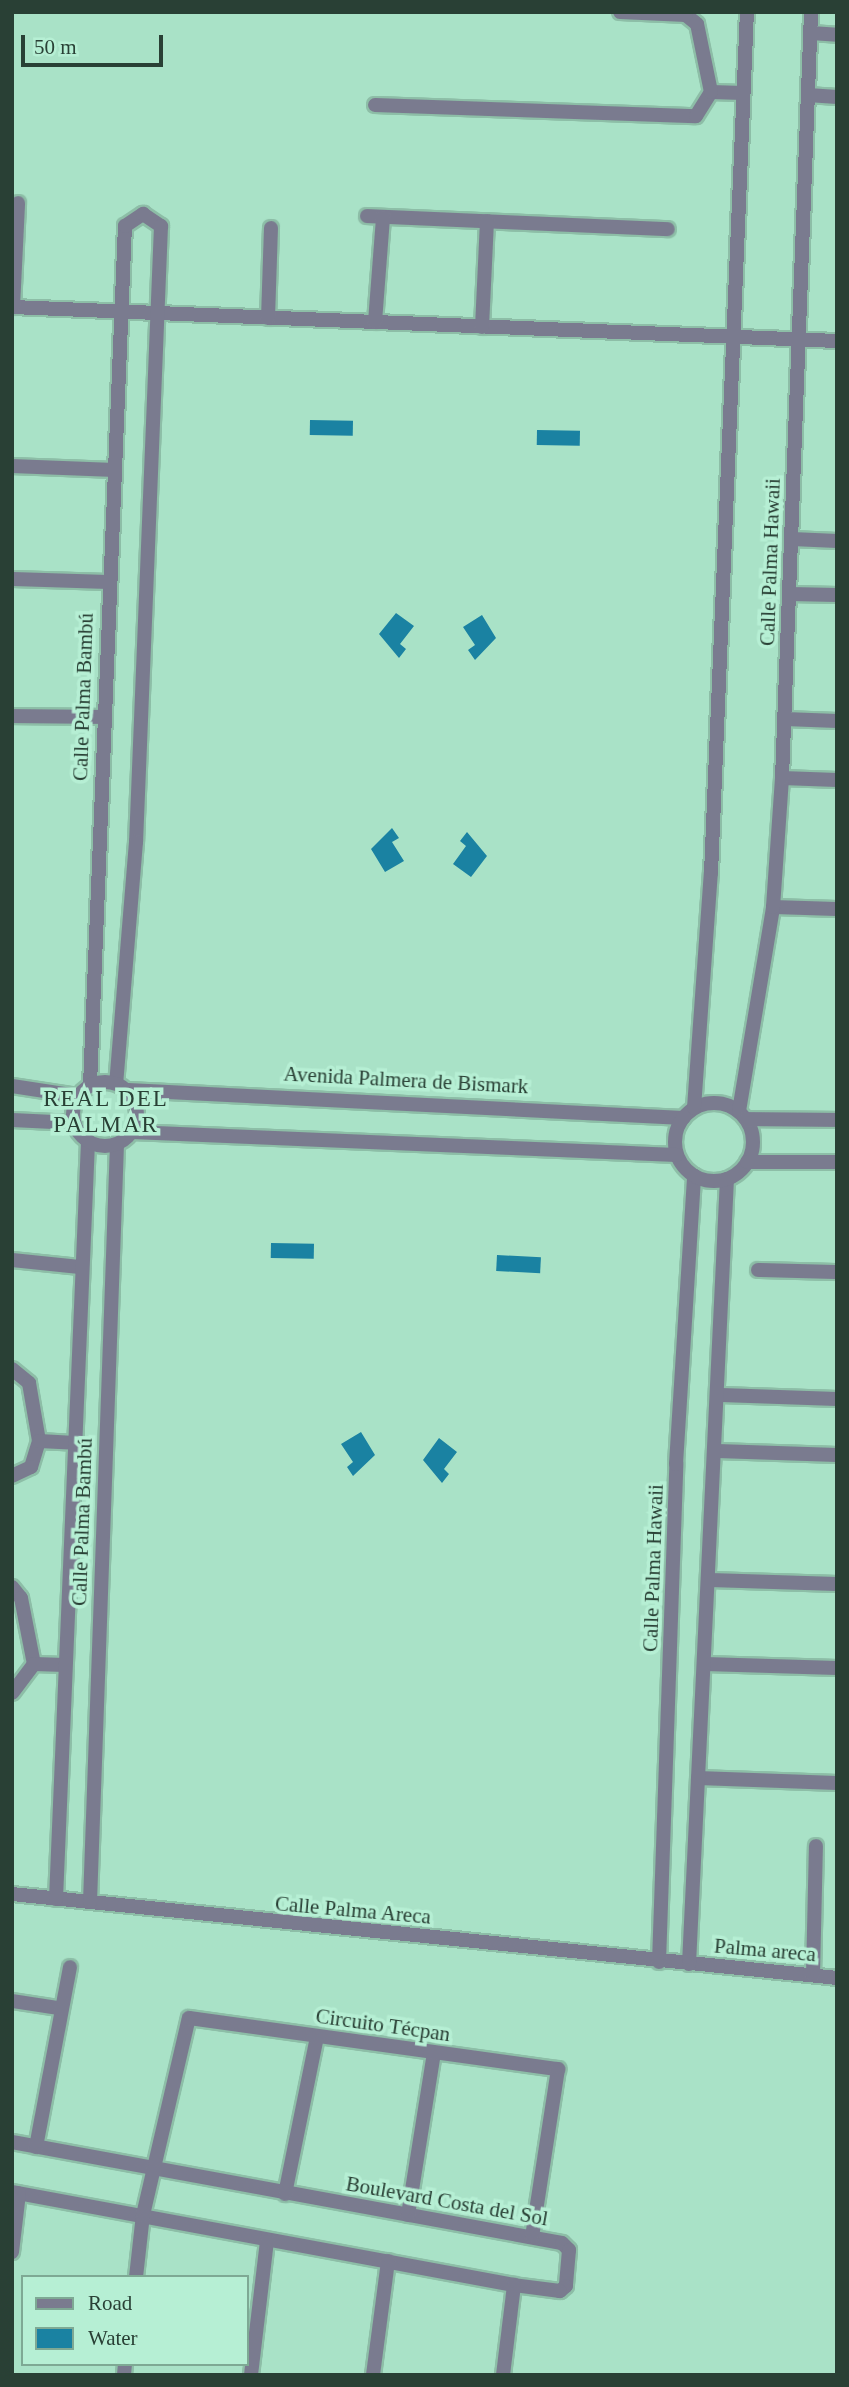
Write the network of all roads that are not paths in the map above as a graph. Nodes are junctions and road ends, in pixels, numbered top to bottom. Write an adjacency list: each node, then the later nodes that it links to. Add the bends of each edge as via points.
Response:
1 (620, 12): 6 (street, via 693,18)
2 (747, 12): 7 (street)
3 (811, 12): 4 (street, Calle Palma Hawaii)
4 (810, 33): 5 (street); 8 (street, Calle Palma Hawaii)
5 (837, 34)
6 (711, 92): 7 (street); 10 (street, via 690,119)
7 (743, 93): 23 (street)
8 (808, 95): 9 (street); 24 (street, Calle Palma Hawaii)
9 (837, 97)
10 (375, 104)
11 (18, 203): 17 (street)
12 (367, 216): 13 (street)
13 (383, 217): 14 (street); 21 (street)
14 (486, 221): 16 (street); 22 (street)
15 (271, 228): 20 (street)
16 (668, 229)
17 (13, 307): 18 (street)
18 (121, 312): 19 (street); 19 (street, Calle Palma Bambú, via 125,226 143,214 162,226); 27 (street, Calle Palma Bambú)
19 (156, 313): 20 (street); 44 (street)
20 (268, 318): 21 (street)
21 (375, 322): 22 (street)
22 (482, 327): 23 (street)
23 (733, 337): 24 (street); 46 (street, via 711,873)
24 (798, 340): 25 (street); 28 (street, Calle Palma Hawaii)
25 (837, 341)
26 (12, 466): 27 (street)
27 (114, 470): 31 (street, Calle Palma Bambú)
28 (792, 539): 29 (street); 32 (street, Calle Palma Hawaii)
29 (837, 541)
30 (12, 579): 31 (street)
31 (109, 582): 35 (street, Calle Palma Bambú)
32 (790, 594): 33 (street); 36 (street, Calle Palma Hawaii)
33 (837, 595)
34 (12, 716): 35 (street)
35 (102, 718): 42 (street, Calle Palma Bambú)
36 (785, 719): 37 (street); 38 (street, Calle Palma Hawaii)
37 (837, 721)
38 (782, 779): 39 (street); 40 (street, Calle Palma Hawaii)
39 (837, 780)
40 (773, 907): 41 (street); 47 (street, Calle Palma Hawaii)
41 (837, 909)
42 (90, 1085): 44 (street); 45 (street)
43 (12, 1086): 45 (street)
44 (122, 1087): 46 (street, Avenida Palmera de Bismark); 51 (street, via 138,1112)
45 (77, 1096): 50 (street)
46 (688, 1113): 47 (street, via 717,1102); 54 (street, via 675,1143)
47 (742, 1115): 49 (street); 55 (street, via 753,1140)
48 (12, 1120): 50 (street)
49 (837, 1120)
50 (74, 1123): 52 (street)
51 (132, 1132): 53 (street); 54 (street)
52 (88, 1141): 53 (street); 60 (street, Calle Palma Bambú)
53 (117, 1144): 84 (street, Calle Palma Bambú)
54 (677, 1155): 57 (street)
55 (747, 1162): 56 (street); 58 (street)
56 (837, 1162)
57 (694, 1176): 58 (street); 85 (street, Calle Palma Hawaii, via 676,1464)
58 (727, 1179): 64 (street)
59 (12, 1260): 60 (street)
60 (80, 1267): 67 (street, Calle Palma Bambú)
61 (758, 1270): 62 (street)
62 (837, 1272)
63 (12, 1369): 66 (street, via 29,1383)
64 (720, 1395): 65 (street); 68 (street)
65 (837, 1399)
66 (39, 1441): 67 (street); 70 (street, via 31,1467)
67 (75, 1443): 76 (street, Calle Palma Bambú)
68 (717, 1451): 69 (street); 71 (street)
69 (837, 1455)
70 (12, 1476)
71 (710, 1580): 72 (street); 75 (street)
72 (837, 1584)
73 (12, 1587): 74 (street, via 22,1598)
74 (34, 1664): 76 (street); 78 (street)
75 (705, 1664): 77 (street); 79 (street)
76 (65, 1665): 83 (street, Calle Palma Bambú)
77 (837, 1668)
78 (12, 1693)
79 (698, 1778): 80 (street); 86 (street)
80 (837, 1783)
81 (816, 1846): 88 (street)
82 (12, 1894): 83 (street, Calle Palma Areca)
83 (56, 1899): 84 (street, Calle Palma Areca)
84 (90, 1902): 85 (street, Calle Palma Areca)
85 (659, 1962): 86 (street, Calle Palma Areca)
86 (689, 1964): 88 (street, Palma areca)
87 (70, 1967): 91 (street)
88 (813, 1975): 89 (street, Palma areca)
89 (837, 1978)
90 (12, 2001): 91 (street)
91 (58, 2008): 95 (street)
92 (317, 2037): 93 (street, Circuito Técpan); 96 (street, Circuito Técpan, via 189,2018); 98 (street)
93 (435, 2053): 99 (street); 101 (street, Circuito Técpan, via 558,2070)
94 (12, 2142): 95 (street, Boulevard Costa del Sol)
95 (36, 2147): 96 (street, Boulevard Costa del Sol)
96 (157, 2169): 98 (street, Boulevard Costa del Sol); 100 (street)
97 (16, 2192): 100 (street, Boulevard Costa del Sol); 103 (street)
98 (285, 2194): 99 (street, Boulevard Costa del Sol)
99 (408, 2215): 101 (street, Boulevard Costa del Sol)
100 (143, 2216): 102 (street, Boulevard Costa del Sol); 105 (street)
101 (532, 2236): 106 (street, Boulevard Costa del Sol, via 566,2245 566,2286 560,2291)
102 (267, 2240): 104 (street, Boulevard Costa del Sol); 107 (street)
103 (12, 2252)
104 (387, 2261): 106 (street, Boulevard Costa del Sol); 108 (street)
105 (136, 2275)
106 (514, 2285): 109 (street)
107 (251, 2375)
108 (373, 2375)
109 (503, 2375)

